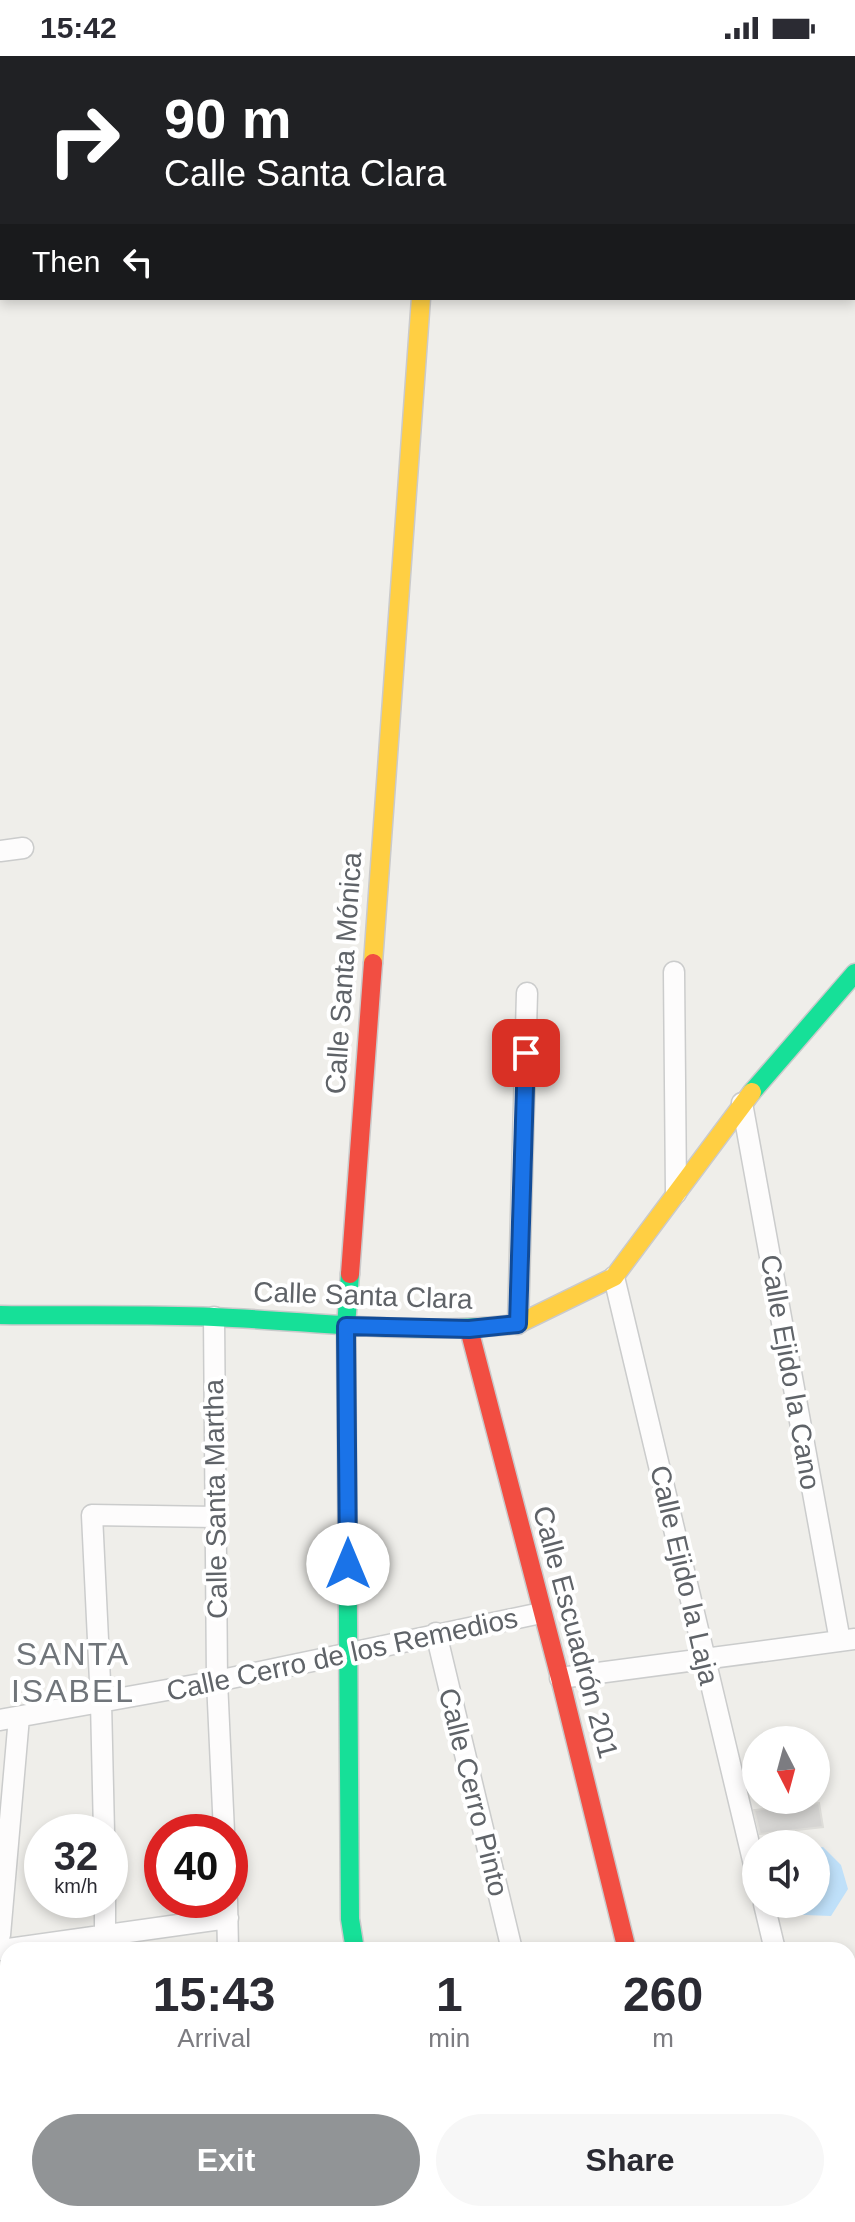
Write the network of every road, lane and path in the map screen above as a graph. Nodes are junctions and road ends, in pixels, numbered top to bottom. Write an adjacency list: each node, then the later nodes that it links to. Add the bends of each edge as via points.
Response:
1 (421, 300): 14 (street, Calle Santa Mónica)
2 (23, 848): 3 (street)
3 (0, 851)
4 (674, 972): 8 (street)
5 (855, 973): 7 (street, Calle Santa Clara)
6 (527, 993): 13 (street)
7 (742, 1103): 8 (street, Calle Santa Clara); 19 (street, Calle Ejido la Cano)
8 (676, 1193): 9 (street, Calle Santa Clara)
9 (614, 1277): 13 (street, Calle Santa Clara); 21 (street, Calle Ejido la Laja)
10 (0, 1315): 11 (street, Calle Santa Clara); 12 (street)
11 (214, 1317): 14 (street, Calle Santa Clara); 16 (street, Calle Santa Martha)
12 (0, 1324)
13 (518, 1324): 15 (street, Calle Santa Clara)
14 (346, 1326): 15 (street, Calle Santa Clara); 20 (street, Calle Santa Mónica)
15 (469, 1329): 17 (street, Calle Escuadrón 201)
16 (215, 1517): 23 (street, Calle Santa Martha); 24 (street, via 92,1515)
17 (541, 1613): 18 (street, Calle Cerro de los Remedios); 22 (street, Calle Escuadrón 201)
18 (436, 1633): 20 (street, Calle Cerro de los Remedios); 38 (street, Calle Cerro Pinto)
19 (848, 1640): 21 (street)
20 (348, 1653): 23 (street, Calle Cerro de los Remedios); 37 (street, Calle Santa Mónica)
21 (704, 1657): 22 (street); 28 (street, Calle Ejido la Laja)
22 (560, 1678): 39 (street, Calle Escuadrón 201)
23 (217, 1681): 24 (street, Calle Cerro de los Remedios); 27 (street, Calle Santa Martha)
24 (101, 1702): 25 (street, Calle Cerro de los Remedios); 26 (street)
25 (9, 1718): 33 (street)
26 (104, 1814)
27 (223, 1814)
28 (746, 1830)
29 (105, 1918): 34 (street)
30 (195, 1918): 35 (street)
31 (227, 1918): 36 (street)
32 (767, 1918): 40 (street)
33 (0, 1935)
34 (105, 1942)
35 (109, 1942)
36 (228, 1942)
37 (354, 1942)
38 (510, 1942)
39 (625, 1942)
40 (773, 1942)

